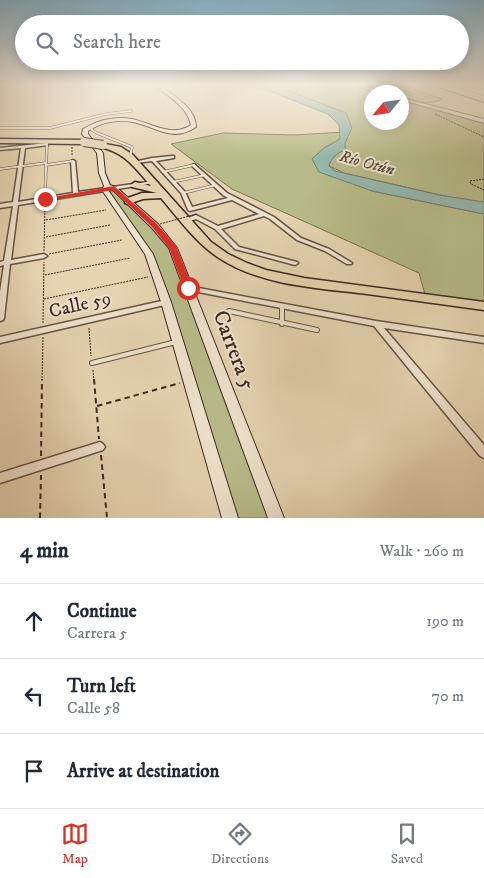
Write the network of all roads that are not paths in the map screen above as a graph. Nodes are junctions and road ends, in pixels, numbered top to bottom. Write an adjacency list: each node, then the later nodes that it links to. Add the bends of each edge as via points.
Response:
1 (185, 109): 5 (main road, via 194,123 189,130 172,133 127,120)
2 (440, 109): 4 (main road)
3 (131, 111): 6 (lane, via 50,128)
4 (484, 121)
5 (91, 126): 8 (lane, via 94,132); 28 (main road, via 85,134 100,153 102,173)
6 (0, 128)
7 (0, 141): 10 (highway, bridge, via 84,142)
8 (119, 141): 10 (lane); 14 (lane, via 133,149)
9 (47, 144): 11 (street); 17 (lane)
10 (106, 146): 14 (highway)
11 (23, 147): 12 (street); 19 (street)
12 (0, 148)
13 (172, 157): 15 (street)
14 (133, 159): 15 (street); 21 (highway)
15 (152, 159): 22 (street)
16 (73, 162): 17 (lane); 31 (street)
17 (46, 164): 19 (lane); 33 (lane)
18 (194, 165): 22 (lane); 23 (street)
19 (21, 166): 20 (lane); 35 (street)
20 (0, 169)
21 (146, 172): 24 (highway); 26 (highway)
22 (163, 172): 25 (street)
23 (205, 175): 25 (lane); 27 (street)
24 (154, 182): 26 (street); 29 (highway)
25 (173, 182): 30 (street)
26 (136, 185): 28 (street); 29 (highway)
27 (216, 185): 30 (lane); 32 (street)
28 (109, 188): 31 (street); 34 (main road, Carrera 5); 46 (main road, via 149,254)
29 (163, 193): 34 (highway); 38 (highway)
30 (183, 193): 38 (street)
31 (76, 194): 33 (street)
32 (232, 198): 37 (street); 38 (street)
33 (45, 199): 35 (street)
34 (128, 202): 45 (main road, Carrera 5, via 173,248)
35 (16, 204): 36 (street); 41 (street)
36 (0, 206)
37 (264, 214): 39 (street); 43 (street, via 299,239)
38 (192, 215): 39 (street); 48 (highway, via 217,252 240,265 270,275 287,280)
39 (217, 228): 42 (street, via 237,248)
40 (44, 256): 41 (street)
41 (8, 263): 44 (street); 50 (street)
42 (295, 263)
43 (349, 263)
44 (0, 264)
45 (188, 288): 47 (street); 62 (main road, Carrera 5)
46 (166, 302): 54 (street, Calle 59); 56 (main road)
47 (282, 306): 51 (lane); 52 (street)
48 (484, 306)
49 (228, 311): 51 (lane)
50 (0, 318)
51 (282, 324): 53 (lane)
52 (376, 324): 55 (street); 59 (street)
53 (317, 330)
54 (0, 340)
55 (484, 340)
56 (178, 342): 57 (lane); 61 (main road)
57 (92, 363)
58 (100, 447): 60 (street)
59 (484, 453)
60 (0, 478)
61 (230, 518)
62 (276, 518)

